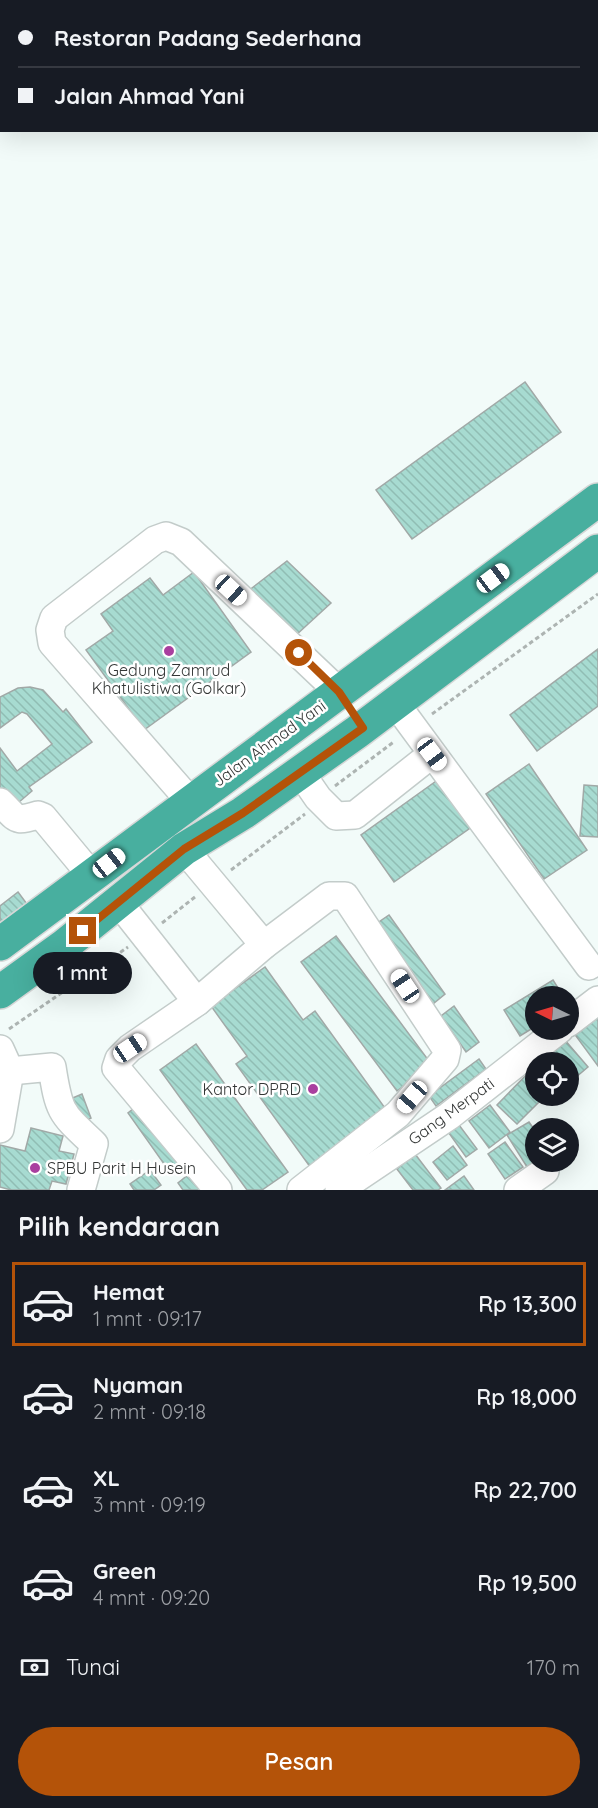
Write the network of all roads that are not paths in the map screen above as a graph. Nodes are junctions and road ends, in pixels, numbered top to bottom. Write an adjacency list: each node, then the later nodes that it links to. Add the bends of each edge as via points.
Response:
1 (598, 500): 3 (highway, Jalan Ahmad Yani)
2 (598, 551): 4 (highway)
3 (339, 692): 5 (highway); 8 (highway, Jalan Ahmad Yani); 8 (street, via 181,542 166,536 155,540 54,618 50,630 52,643)
4 (404, 716): 5 (highway); 6 (street)
5 (363, 728): 7 (highway)
6 (432, 754): 7 (street, via 355,815 336,816); 15 (street)
7 (309, 785): 10 (highway)
8 (190, 801): 11 (highway, Jalan Ahmad Yani)
9 (0, 802): 11 (street, via 19,819 43,817)
10 (184, 849): 12 (highway); 14 (street)
11 (92, 876): 13 (highway, Jalan Ahmad Yani)
12 (119, 903): 16 (highway); 18 (street)
13 (0, 944)
14 (264, 945): 18 (street); 26 (street, via 329,896 345,896 447,1050 445,1059 398,1114)
15 (589, 966)
16 (0, 992)
17 (598, 1000): 19 (street)
18 (197, 1002): 25 (street, via 130,1048 116,1068)
19 (579, 1015)
20 (546, 1040): 27 (street, Gang Merpati, via 449,1116)
21 (5, 1060): 22 (street); 24 (street, via 52,1067 63,1115 94,1144)
22 (0, 1129)
23 (544, 1172): 28 (street)
24 (81, 1190)
25 (218, 1190)
26 (302, 1190)
27 (339, 1190)
28 (518, 1190)

